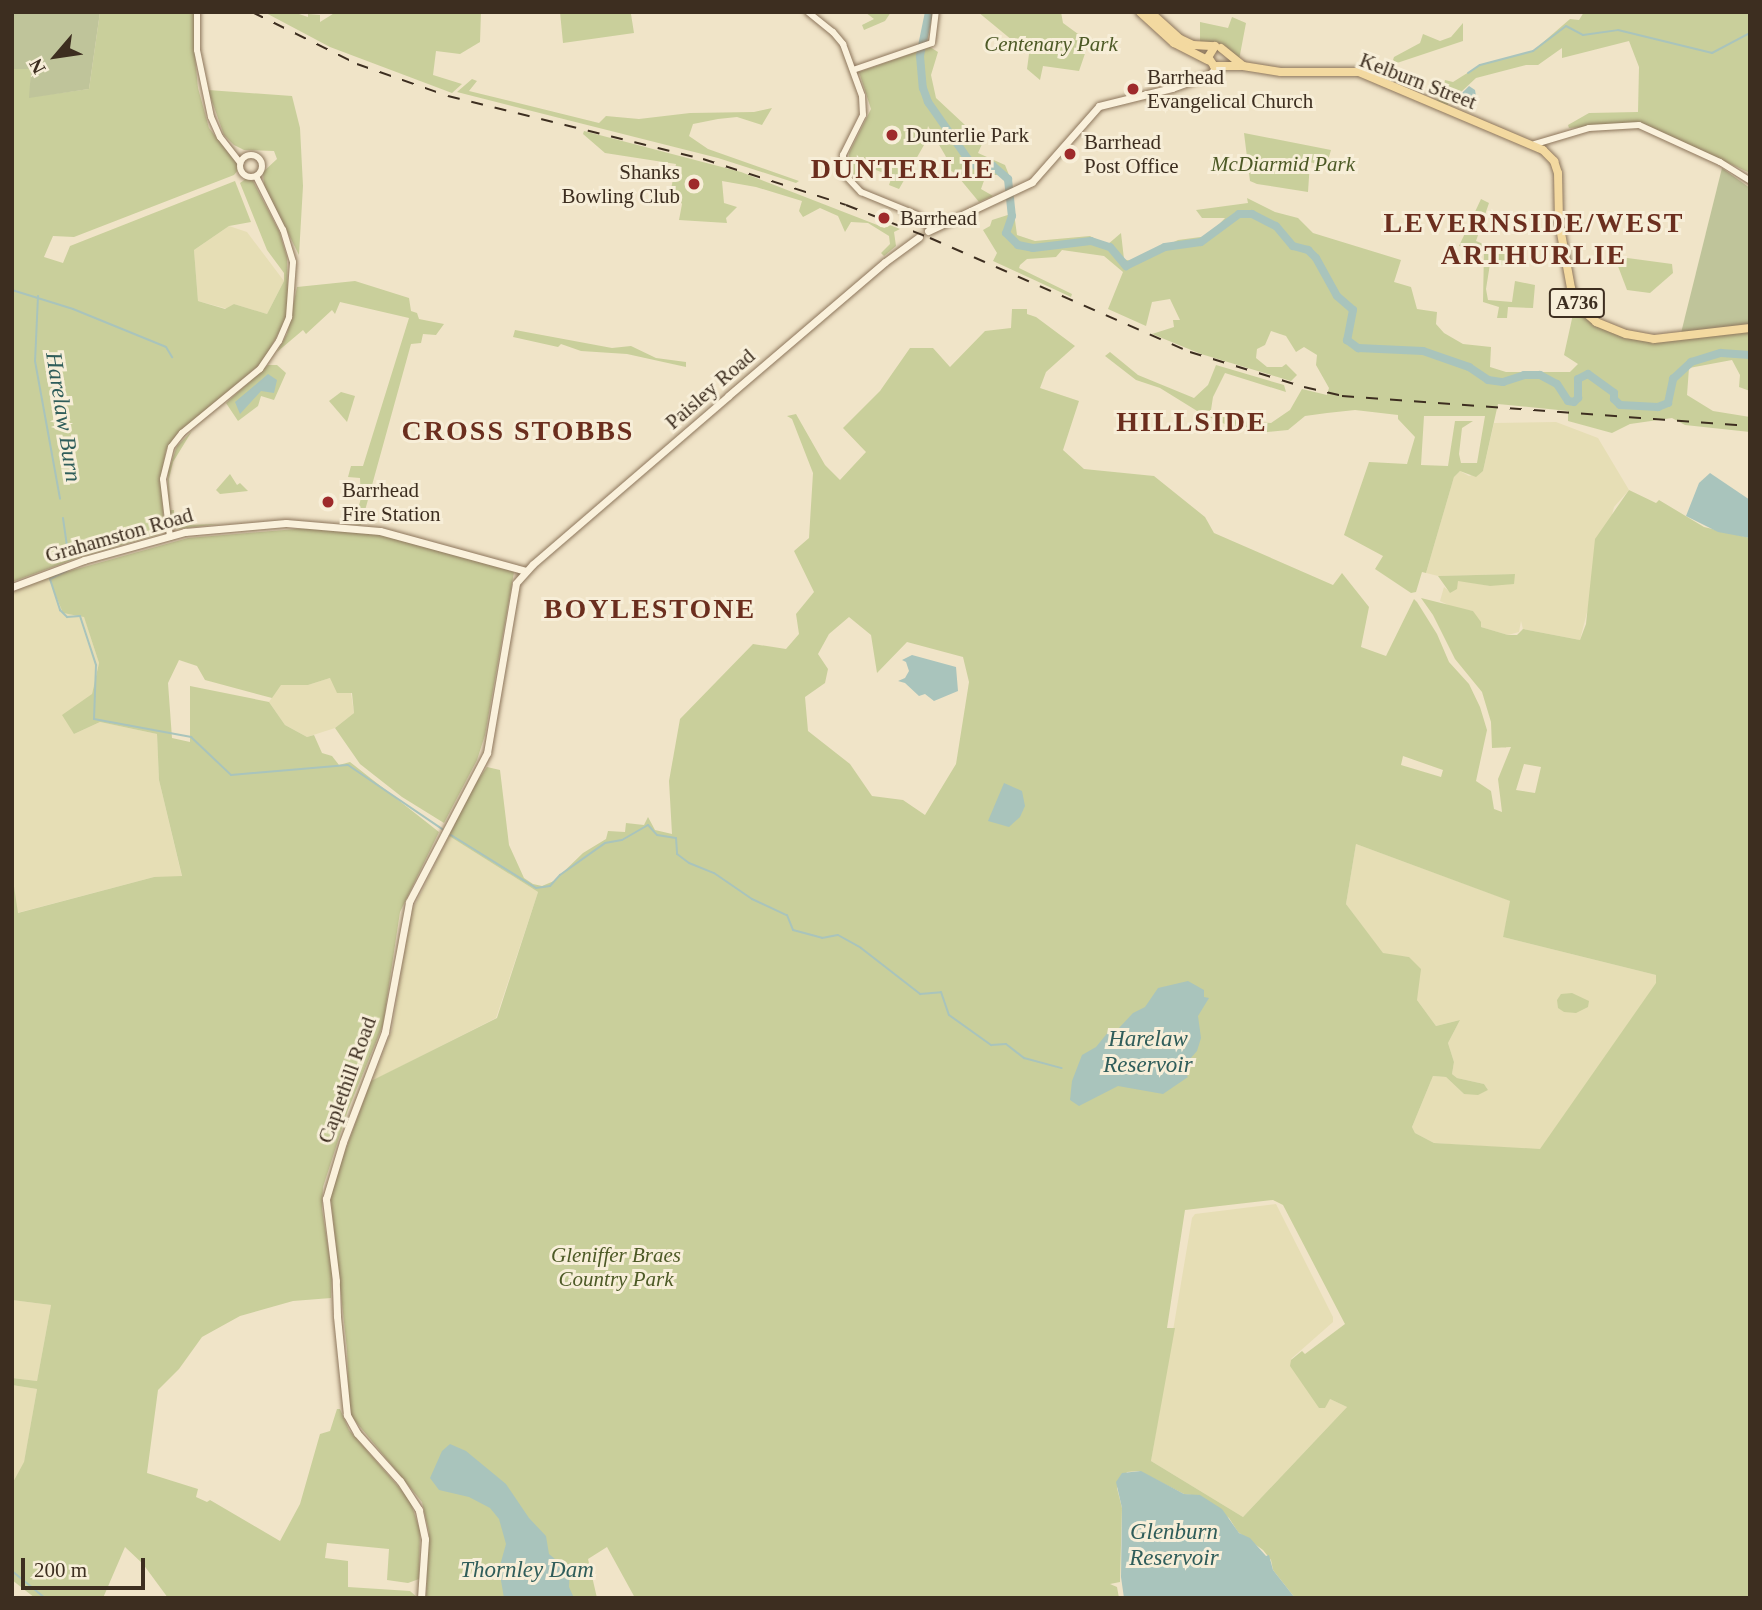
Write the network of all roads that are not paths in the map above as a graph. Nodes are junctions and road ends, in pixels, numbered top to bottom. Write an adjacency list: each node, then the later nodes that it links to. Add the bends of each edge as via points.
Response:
1 (197, 12): 11 (street, via 197,50 211,117)
2 (808, 12): 9 (street, via 839,39)
3 (936, 12): 9 (street, via 929,44)
4 (1140, 12): 7 (main road, A736, via 1174,43)
5 (1150, 12): 6 (main road, via 1180,39)
6 (1218, 47): 7 (main road, via 1209,52); 7 (main road, via 1224,58); 8 (main road)
7 (1213, 64): 8 (main road, Kelburn Street / A736); 14 (main road, via 1197,78 1099,106 1038,177)
8 (1243, 66): 10 (main road, Kelburn Street / A736, via 1281,72 1359,72)
9 (853, 70): 14 (street, via 864,110 843,155 844,174 861,192 917,215)
10 (1535, 144): 13 (street, via 1590,128 1639,125); 16 (main road, A736, via 1557,168 1559,222 1570,288 1588,317 1612,330 1648,338)
11 (240, 163): 12 (street, via 245,176); 12 (street, via 248,156 257,158 261,167)
12 (256, 176): 17 (street, via 293,262 289,317 260,369 182,433 169,453 163,479)
13 (1750, 181)
14 (930, 230)
15 (919, 237): 18 (main road, Paisley Road)
16 (1750, 327)
17 (170, 537): 18 (main road, Grahamston Road, via 216,528 301,523 380,531); 19 (main road, Grahamston Road, via 84,560)
18 (526, 571): 20 (main road, Caplethill Road, via 514,590 487,753 409,902 385,1032 326,1199 344,1404 357,1433 419,1510 425,1539)
19 (12, 587)
20 (421, 1598)

